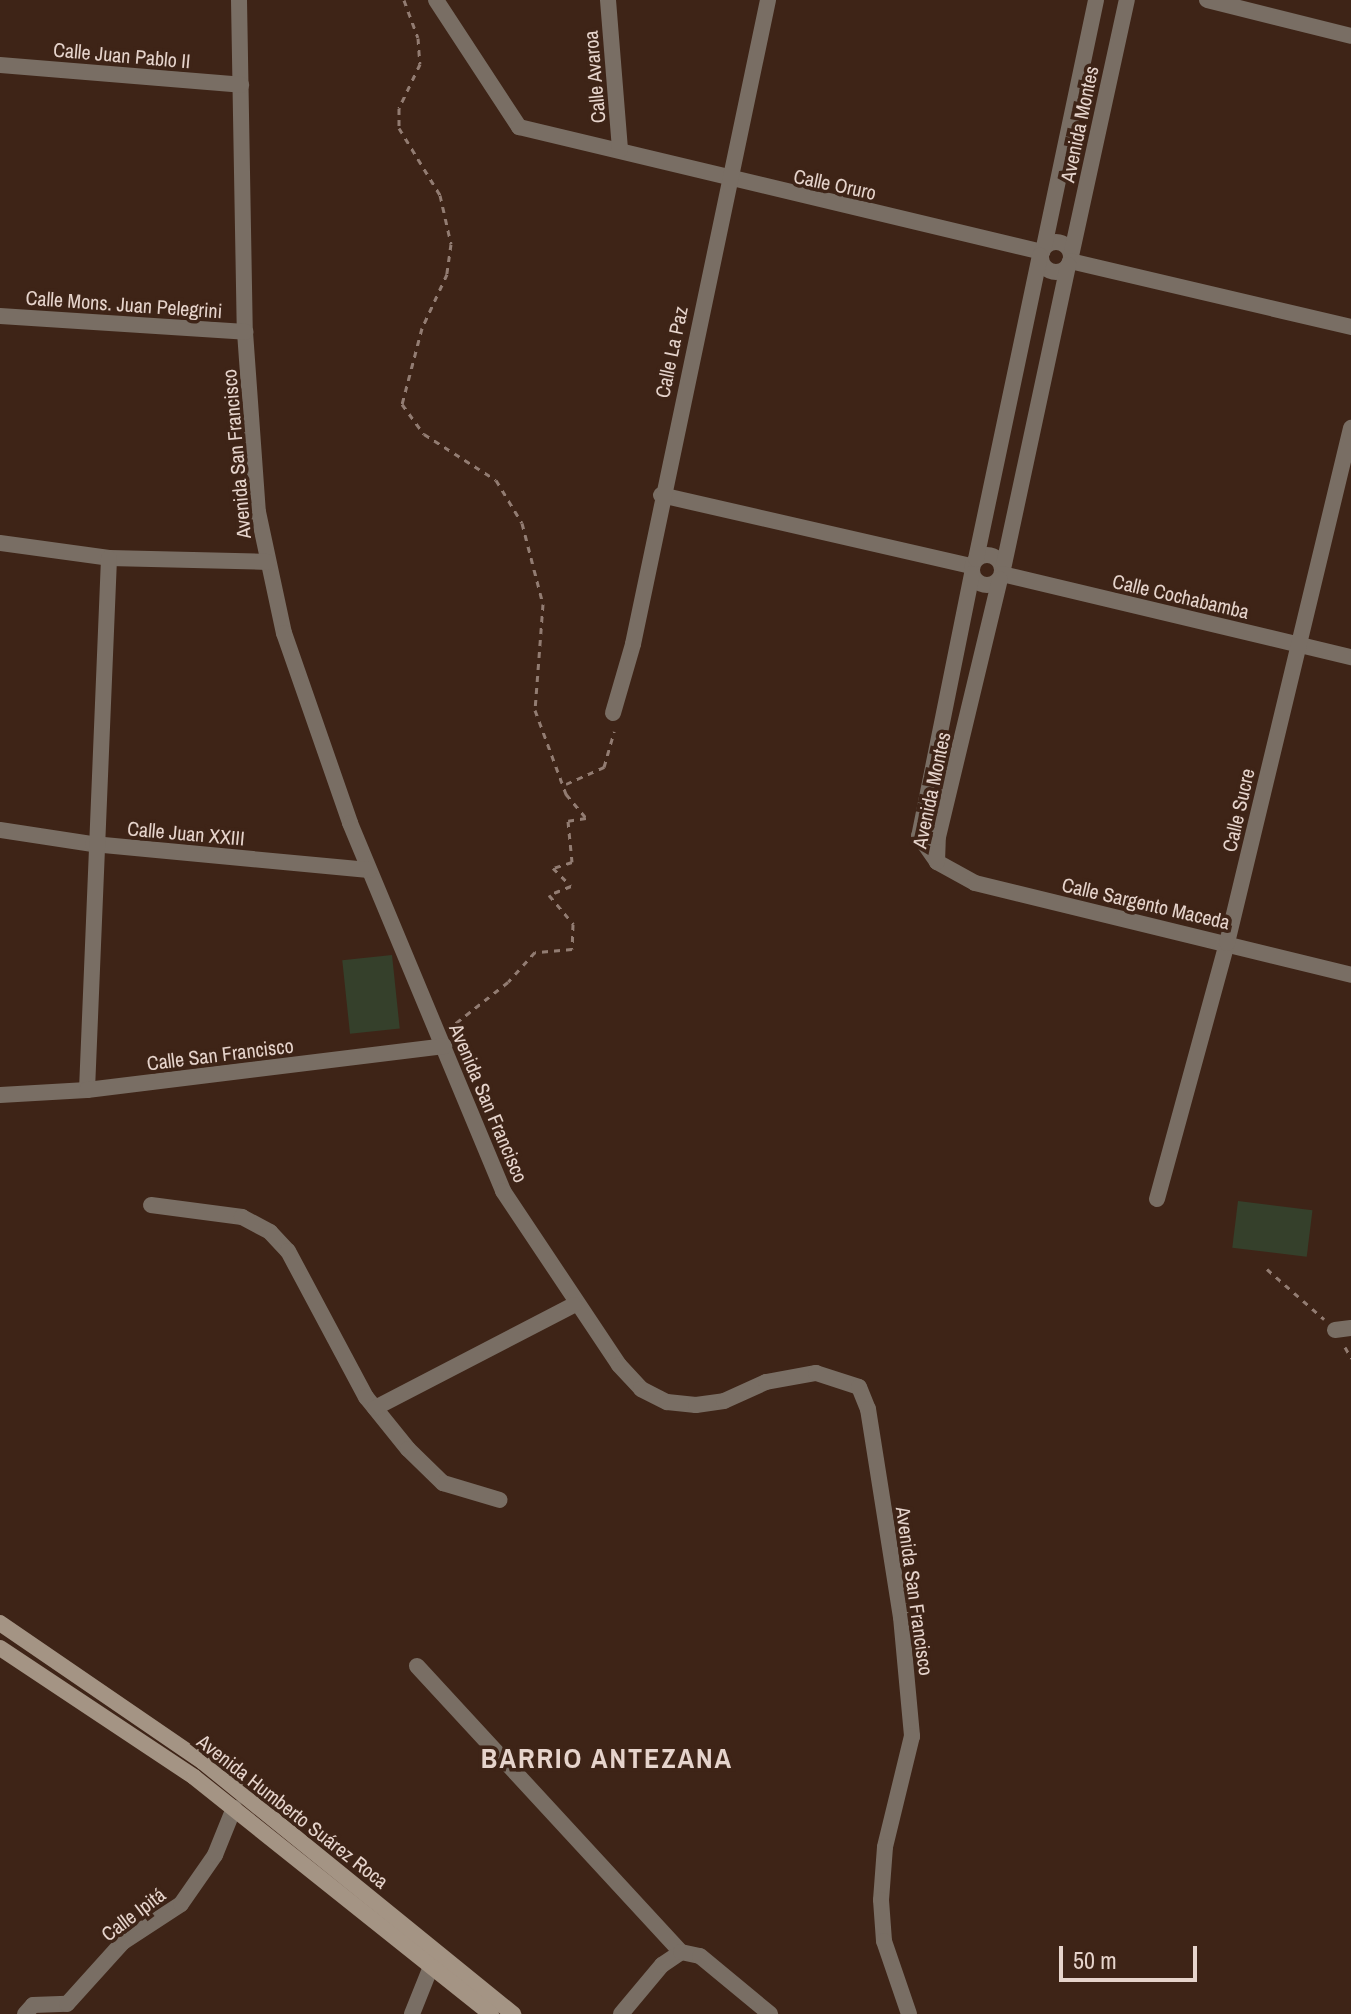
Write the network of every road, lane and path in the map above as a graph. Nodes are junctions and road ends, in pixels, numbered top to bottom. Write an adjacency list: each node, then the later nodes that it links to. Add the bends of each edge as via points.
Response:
1 (239, 0): 11 (street, Avenida San Francisco)
2 (404, 0): 29 (path, via 418,38 420,64 399,108 399,128 440,195 451,244 447,274 422,328 402,404 424,434 487,472 522,523 543,604 535,710 544,746)
3 (436, 0): 12 (street, Calle Oruro, via 519,127)
4 (608, 0): 12 (street, Calle Avaroa)
5 (768, 0): 13 (street, Calle La Paz)
6 (1096, 0): 14 (street, Avenida Montes)
7 (1127, 0): 15 (street, Avenida Montes)
8 (1207, 0): 9 (street)
9 (1351, 36)
10 (0, 65): 11 (street, Calle Juan Pablo II)
11 (241, 85): 18 (street, Avenida San Francisco)
12 (620, 150): 13 (street, Calle Oruro)
13 (729, 181): 14 (street, Calle Oruro); 20 (street, Calle La Paz)
14 (1042, 252): 15 (street, via 1063,244); 15 (street, via 1051,271); 24 (street, Avenida Montes)
15 (1070, 261): 17 (street); 25 (street, Avenida Montes)
16 (0, 316): 18 (street, Calle Mons. Juan Pelegrini)
17 (1351, 327)
18 (245, 332): 23 (street, Avenida San Francisco, via 258,512)
19 (1351, 428): 26 (street, Calle Sucre)
20 (661, 495): 24 (street); 28 (street, Calle La Paz, via 633,644)
21 (0, 543): 22 (street)
22 (109, 558): 23 (street); 31 (street)
23 (268, 562): 33 (street, Avenida San Francisco, via 284,633)
24 (973, 566): 25 (street, via 987,585); 25 (street, via 990,555); 32 (street, Avenida Montes, via 919,836)
25 (1002, 574): 26 (street, Calle Cochabamba); 32 (street, Avenida Montes, via 938,837)
26 (1298, 645): 27 (street, Calle Cochabamba); 34 (street, Calle Sucre)
27 (1351, 657)
28 (613, 713): 29 (path, via 614,741 604,767)
29 (566, 784): 36 (path, via 566,794 586,818 568,821 572,862 553,868 571,886 549,895 573,924 572,949 535,952)
30 (0, 830): 31 (street, Calle Juan XXIII)
31 (93, 844): 33 (street, Calle Juan XXIII); 37 (street)
32 (937, 862): 34 (street, Calle Sargento Maceda, via 975,883)
33 (369, 870): 36 (street, Avenida San Francisco)
34 (1227, 943): 35 (street, Calle Sargento Maceda); 39 (street, Calle Sucre)
35 (1351, 975)
36 (442, 1040): 37 (street, Calle San Francisco); 42 (street, Avenida San Francisco, via 503,1191)
37 (87, 1090): 38 (street, Calle San Francisco)
38 (0, 1095)
39 (1157, 1199)
40 (151, 1205): 45 (street, via 242,1217 270,1232 288,1251)
41 (1267, 1269): 43 (path)
42 (574, 1305): 45 (street); 59 (street, Avenida San Francisco, via 641,1389 667,1402 724,1401 766,1382 816,1373 859,1387 868,1409 901,1617 912,1736 885,1847 881,1900 884,1941)
43 (1343, 1329): 44 (path)
44 (1351, 1358)
45 (375, 1408): 46 (street, via 443,1483)
46 (500, 1500)
47 (0, 1623): 56 (main road, Avenida Humberto Suárez Roca, via 203,1762)
48 (0, 1648): 50 (main road, Avenida Humberto Suárez Roca)
49 (417, 1666): 51 (street)
50 (234, 1808): 52 (main road, Avenida Humberto Suárez Roca); 53 (street, Calle Ipitá, via 215,1855 181,1904 123,1942 67,2004 33,2005)
51 (681, 1952): 57 (street, via 662,1965); 58 (street, via 700,1956)
52 (432, 1964): 54 (street); 55 (main road, Avenida Humberto Suárez Roca)
53 (25, 2014)
54 (412, 2014)
55 (491, 2014)
56 (513, 2014)
57 (621, 2014)
58 (770, 2014)
59 (909, 2014)

